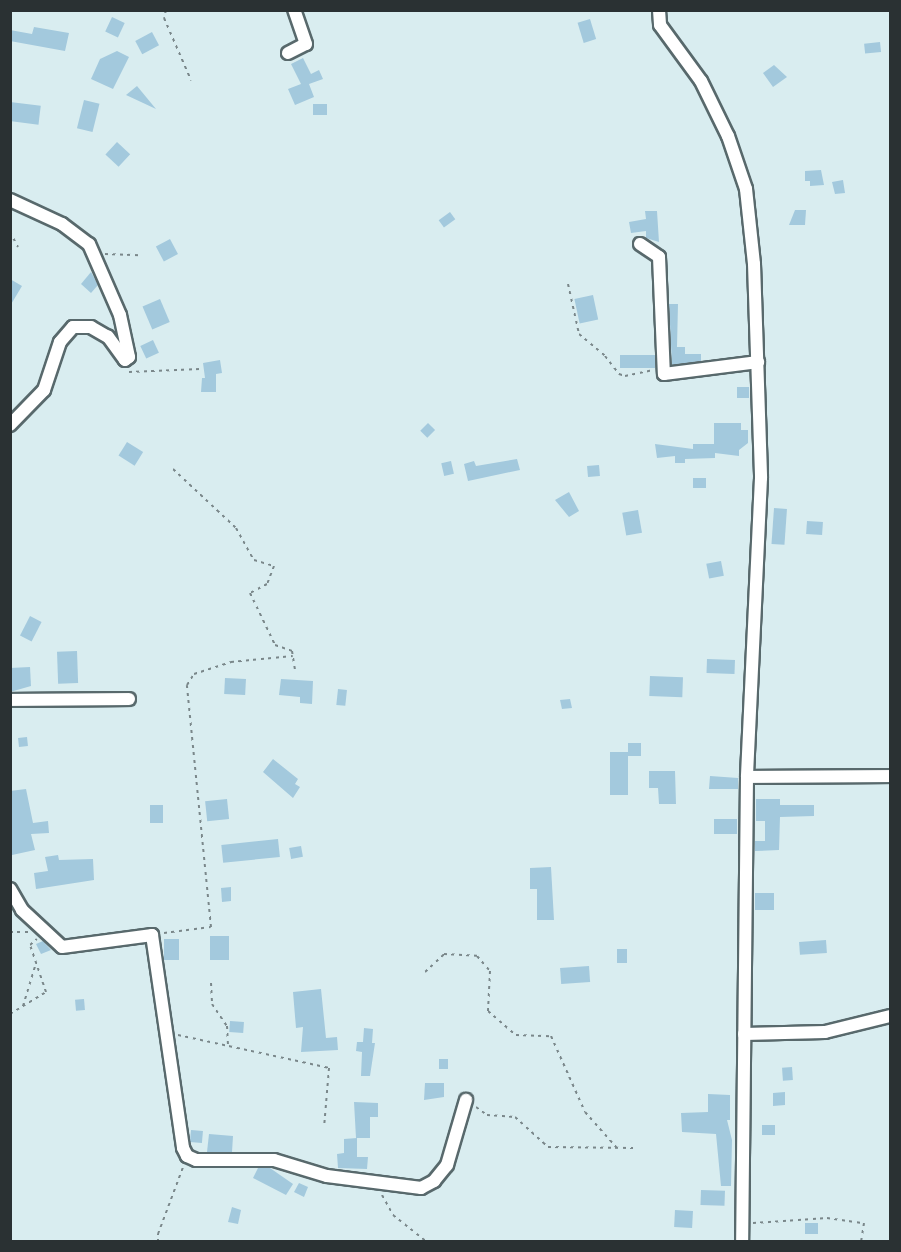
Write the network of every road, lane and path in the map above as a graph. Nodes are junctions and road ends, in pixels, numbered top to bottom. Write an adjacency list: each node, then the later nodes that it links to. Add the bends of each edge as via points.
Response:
1 (166, 10): 5 (path, via 164,18)
2 (294, 10): 4 (street, via 306,44)
3 (659, 10): 14 (street, via 660,26 701,81 719,117 746,189)
4 (288, 53)
5 (191, 80)
6 (10, 200): 10 (street, via 62,224 89,244)
7 (10, 232): 9 (path)
8 (640, 244): 16 (street, via 659,257)
9 (18, 247)
10 (93, 253): 11 (path); 13 (street, via 120,315 129,357)
11 (140, 255)
12 (568, 284): 16 (path, via 579,334 619,374 655,370)
13 (125, 360): 15 (path, via 126,372); 17 (street, via 108,337 91,327 73,327 60,342 44,390)
14 (758, 362): 16 (street); 24 (street, via 761,478)
15 (200, 369)
16 (664, 374)
17 (10, 425)
18 (173, 469): 19 (path, via 236,528 254,560 274,566 267,584 250,593 275,645 292,651)
19 (293, 656): 20 (path); 27 (path, via 231,662 194,674 187,685 211,927)
20 (295, 670)
21 (129, 699): 22 (street)
22 (10, 700)
23 (891, 776): 24 (street)
24 (747, 777): 35 (street)
25 (10, 890): 26 (street, via 22,910)
26 (46, 932): 27 (street, via 62,946); 28 (path, via 30,945)
27 (152, 935): 34 (street)
28 (36, 963): 31 (path); 31 (path, via 46,992)
29 (424, 972): 39 (path, via 444,954 477,956 489,971 488,1011 516,1035 551,1036 585,1112)
30 (211, 983): 36 (path, via 212,1004 227,1026)
31 (23, 1006): 32 (path)
32 (10, 1014)
33 (891, 1016): 35 (street, via 825,1032)
34 (166, 1033): 36 (path); 41 (street)
35 (744, 1034): 43 (street)
36 (228, 1046): 38 (path, via 329,1068)
37 (466, 1100): 39 (path, via 487,1115 515,1117 548,1147); 42 (street, via 447,1165 434,1181 421,1188)
38 (324, 1127)
39 (617, 1148): 40 (path)
40 (633, 1148)
41 (187, 1156): 42 (street, via 196,1160 274,1160 327,1176); 44 (path)
42 (375, 1182): 45 (path, via 393,1215)
43 (742, 1224): 46 (street); 47 (path, via 827,1218 864,1223)
44 (158, 1242)
45 (427, 1242)
46 (742, 1242)
47 (861, 1242)

